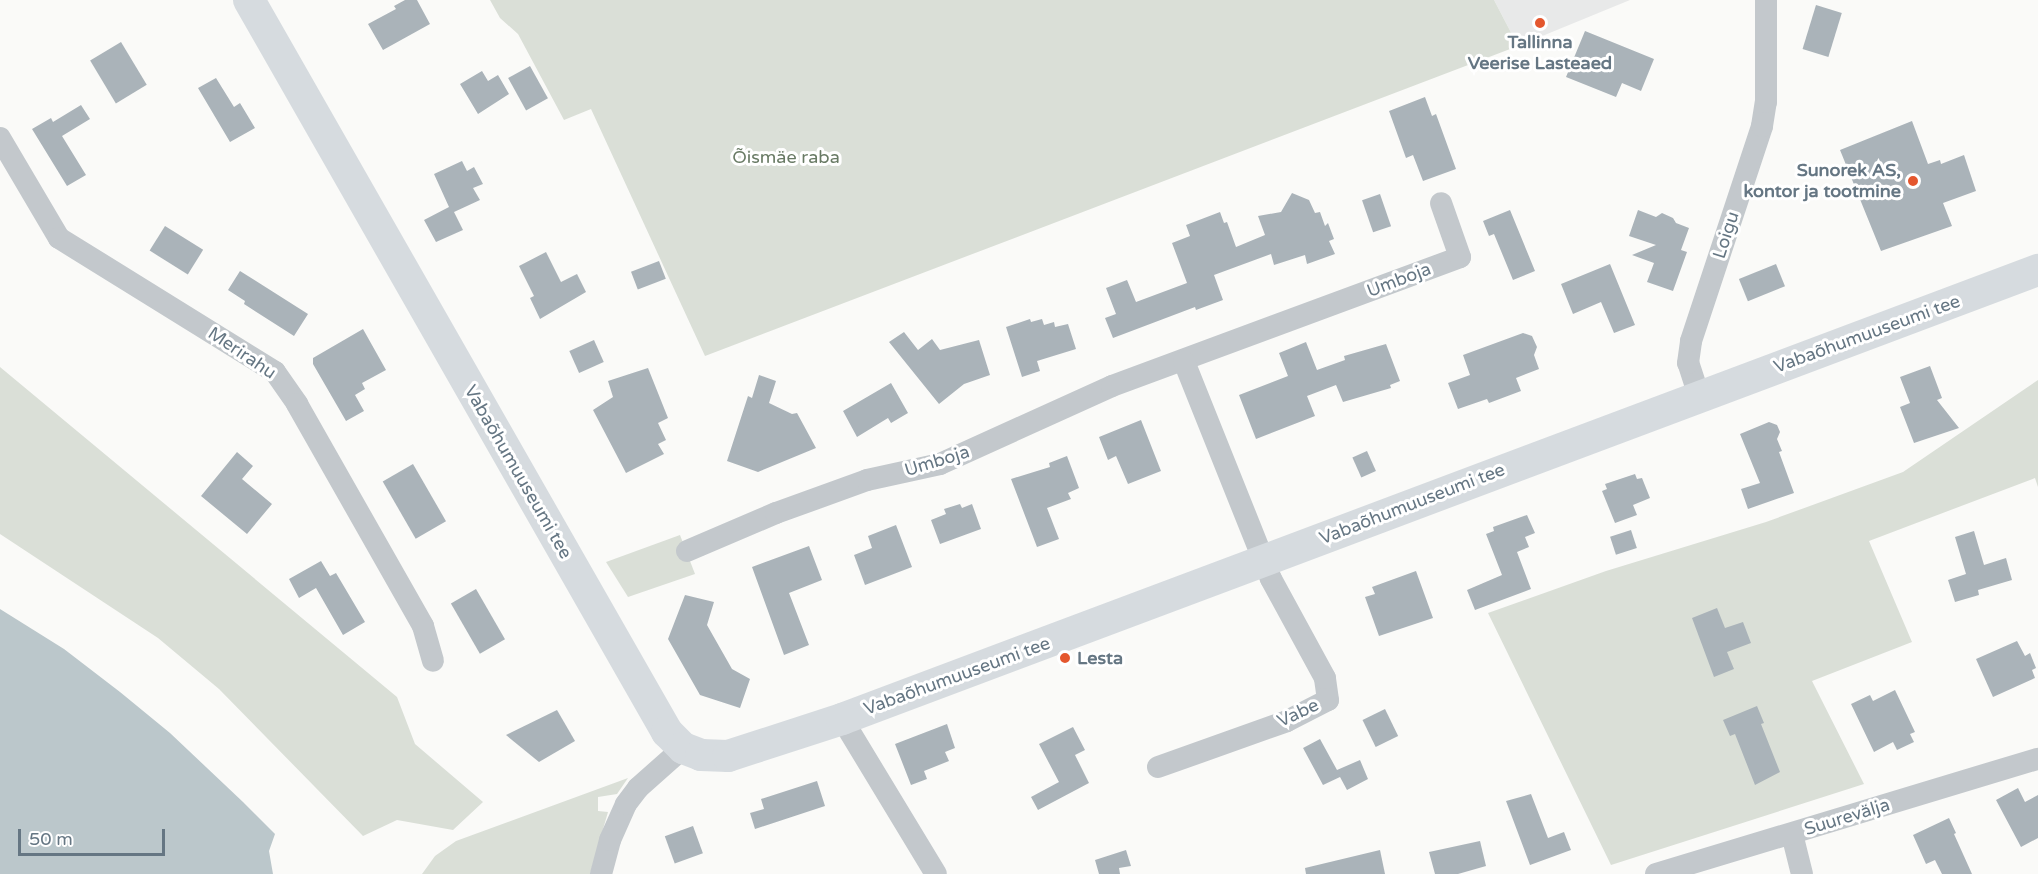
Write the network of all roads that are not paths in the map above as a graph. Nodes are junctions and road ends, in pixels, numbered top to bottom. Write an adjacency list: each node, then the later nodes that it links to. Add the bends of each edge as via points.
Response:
1 (249, 0): 12 (street, Vabaõhumuuseumi tee, via 667,732)
2 (1766, 0): 7 (street, Loigu, via 1766,102 1762,126 1691,341 1688,363)
3 (0, 138): 10 (street, Merirahu, via 59,238 275,372 423,626)
4 (1441, 203): 6 (street, Umboja, via 1460,257)
5 (2038, 270): 7 (street, Vabaõhumuuseumi tee)
6 (1184, 362): 8 (street, Umboja, via 1113,386 940,464 867,480); 9 (street)
7 (1699, 396): 9 (street, Vabaõhumuuseumi tee)
8 (687, 551)
9 (1264, 561): 11 (street, Vabaõhumuuseumi tee); 14 (street, Vabe, via 1325,678 1328,699 1287,721)
10 (433, 661)
11 (842, 719): 12 (street, Vabaõhumuuseumi tee, via 728,756 700,755); 17 (street)
12 (683, 748): 16 (street, via 638,788 626,804)
13 (2038, 759): 15 (street, Suurevälja)
14 (1158, 767)
15 (1792, 834): 18 (street, Suurevälja); 19 (street)
16 (601, 874)
17 (936, 874)
18 (1656, 874)
19 (1802, 874)

